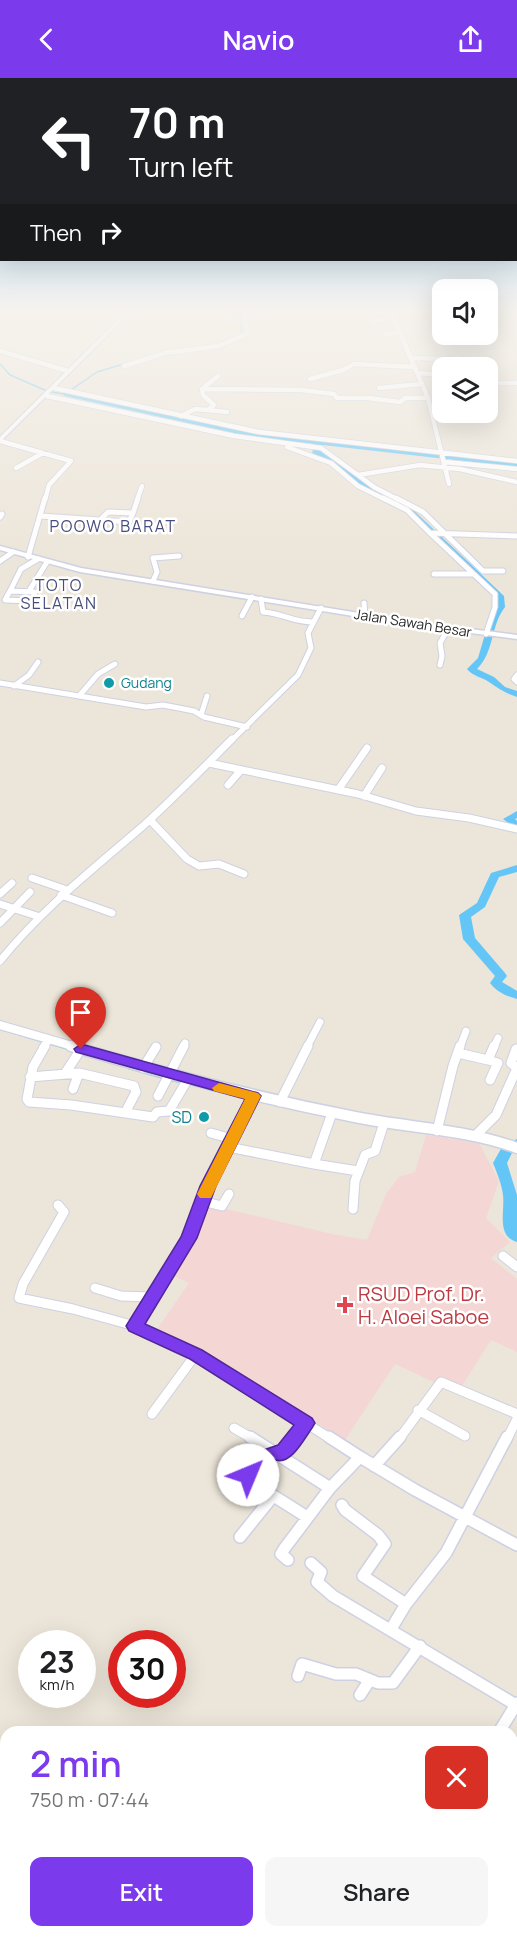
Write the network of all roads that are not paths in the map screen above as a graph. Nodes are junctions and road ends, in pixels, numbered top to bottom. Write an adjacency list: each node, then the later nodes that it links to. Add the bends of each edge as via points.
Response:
1 (45, 397): 12 (main road)
2 (63, 397): 7 (street)
3 (70, 397): 20 (street, via 234,436 321,448)
4 (93, 397): 11 (street)
5 (205, 397): 9 (street, via 215,404)
6 (335, 397): 8 (street, via 400,402 405,398)
7 (67, 398)
8 (428, 398): 15 (street)
9 (208, 410): 10 (street); 11 (street, via 195,408)
10 (227, 412)
11 (181, 416): 15 (street, via 267,433)
12 (0, 440): 14 (street)
13 (280, 444): 27 (street, via 331,463 358,486 407,510)
14 (43, 453): 18 (street); 25 (street, via 70,461 49,485)
15 (442, 453): 16 (street); 17 (street)
16 (517, 461)
17 (444, 463): 19 (street); 20 (street); 21 (street); 22 (street)
18 (16, 468)
19 (517, 469)
20 (358, 475): 27 (street, via 417,508)
21 (517, 482)
22 (449, 484)
23 (142, 486): 24 (street)
24 (133, 513): 26 (street, via 108,512); 26 (street, via 129,522)
25 (41, 516): 26 (street); 32 (street)
26 (100, 520)
27 (436, 533): 28 (street); 36 (street, via 483,571); 38 (street)
28 (517, 536)
29 (0, 548): 30 (main road, Jalan Sawah Besar)
30 (13, 552): 32 (main road, Jalan Sawah Besar); 34 (street)
31 (179, 556): 39 (street, via 153,558 157,573)
32 (28, 557): 33 (main road, Jalan Sawah Besar)
33 (38, 559): 35 (main road, Jalan Sawah Besar); 40 (street, via 21,569)
34 (0, 561)
35 (47, 562): 39 (main road, Jalan Sawah Besar); 41 (street)
36 (503, 571)
37 (434, 574): 38 (street)
38 (473, 574): 50 (street, via 496,598)
39 (153, 581): 42 (main road, Jalan Sawah Besar)
40 (10, 591): 41 (street); 41 (street, via 5,600 30,602 35,592)
41 (29, 591)
42 (252, 597): 43 (main road, Jalan Sawah Besar); 47 (street)
43 (261, 599): 45 (main road, Jalan Sawah Besar); 48 (street, via 263,612 277,613 294,622)
44 (364, 603): 46 (street)
45 (321, 608): 46 (main road, Jalan Sawah Besar); 48 (street)
46 (365, 615): 49 (main road, Jalan Sawah Besar)
47 (242, 616)
48 (312, 622): 62 (street, via 308,633 311,648 302,670)
49 (448, 629): 50 (main road, Jalan Sawah Besar); 54 (street, via 440,643)
50 (487, 634): 51 (main road, Jalan Sawah Besar)
51 (517, 637)
52 (38, 662): 58 (street)
53 (115, 664): 59 (street, via 98,674)
54 (440, 665)
55 (517, 675): 56 (street)
56 (517, 682)
57 (0, 683): 58 (street)
58 (14, 686): 59 (street)
59 (79, 696): 61 (street, via 146,707 163,705)
60 (207, 696): 61 (street)
61 (201, 715): 62 (street)
62 (247, 727): 64 (street)
63 (367, 748): 68 (street)
64 (209, 763): 66 (street); 70 (street)
65 (382, 768): 69 (street)
66 (241, 770): 67 (street); 68 (street)
67 (228, 785)
68 (338, 790): 69 (street)
69 (364, 796): 71 (street, via 416,811)
70 (150, 820): 72 (street, via 187,859 199,866 219,864); 76 (street)
71 (517, 829)
72 (244, 874)
73 (32, 878): 76 (street)
74 (12, 883): 77 (street)
75 (30, 892): 79 (street)
76 (64, 893): 80 (street); 81 (street)
77 (0, 894)
78 (0, 904): 79 (street)
79 (14, 909): 81 (street); 82 (street)
80 (112, 913)
81 (40, 917): 83 (street)
82 (0, 923)
83 (0, 961)
84 (320, 1022): 105 (street)
85 (0, 1025): 88 (street)
86 (466, 1031): 93 (street)
87 (498, 1038): 94 (street)
88 (48, 1042): 92 (street); 98 (street, via 35,1059)
89 (185, 1043): 99 (street)
90 (156, 1047): 95 (street)
91 (516, 1049): 111 (street, via 511,1063 517,1068 496,1115)
92 (78, 1052): 95 (street); 96 (street)
93 (458, 1053): 94 (street); 109 (street)
94 (488, 1060): 100 (street, via 498,1063)
95 (143, 1068): 99 (street)
96 (66, 1072): 97 (street); 98 (street, via 54,1077)
97 (79, 1073): 102 (street); 106 (street, via 134,1086)
98 (30, 1077): 106 (street, via 29,1102)
99 (168, 1078): 101 (street); 103 (street)
100 (490, 1080)
101 (186, 1083): 104 (street); 106 (street, via 168,1111 157,1112 153,1117)
102 (73, 1089)
103 (158, 1096)
104 (252, 1099): 105 (street); 112 (street)
105 (280, 1102): 107 (street)
106 (125, 1113)
107 (331, 1115): 108 (street); 114 (street)
108 (383, 1125): 109 (street); 115 (street, via 375,1151 365,1155)
109 (437, 1131): 111 (street)
110 (211, 1133): 112 (street)
111 (476, 1135): 113 (street)
112 (230, 1143): 114 (street); 117 (street)
113 (517, 1148)
114 (314, 1164): 115 (street)
115 (358, 1171): 119 (street)
116 (229, 1194): 117 (street, via 222,1206)
117 (202, 1201): 123 (street, via 189,1238)
118 (58, 1205): 124 (street, via 63,1210 62,1217 23,1284 19,1298)
119 (353, 1209)
120 (503, 1256): 121 (street)
121 (517, 1267)
122 (95, 1288): 123 (street, via 121,1296)
123 (151, 1297): 124 (street)
124 (135, 1326): 125 (street)
125 (196, 1354): 127 (street); 129 (street)
126 (418, 1410): 128 (street, via 441,1382); 132 (street); 135 (street)
127 (152, 1414)
128 (517, 1414)
129 (306, 1423): 133 (street); 134 (street)
130 (515, 1426): 140 (street)
131 (234, 1428): 133 (street)
132 (465, 1436)
133 (279, 1453): 136 (street); 137 (street, via 255,1464 248,1475 253,1484)
134 (360, 1457): 135 (street); 136 (street)
135 (374, 1466): 140 (street)
136 (330, 1488): 139 (street)
137 (273, 1496): 139 (street); 141 (street)
138 (342, 1505): 145 (street, via 385,1544 363,1576)
139 (307, 1517): 143 (street, via 281,1554)
140 (465, 1518): 142 (street); 145 (street, via 437,1567)
141 (240, 1537)
142 (517, 1545)
143 (288, 1560)
144 (311, 1563): 146 (street, via 321,1572 319,1586)
145 (406, 1604): 146 (street)
146 (391, 1629): 147 (street)
147 (420, 1646): 149 (street, via 393,1683); 151 (street)
148 (298, 1676): 149 (street, via 302,1664 328,1673 358,1675)
149 (369, 1681): 150 (street)
150 (360, 1695)
151 (516, 1704): 152 (street)
152 (503, 1726)

